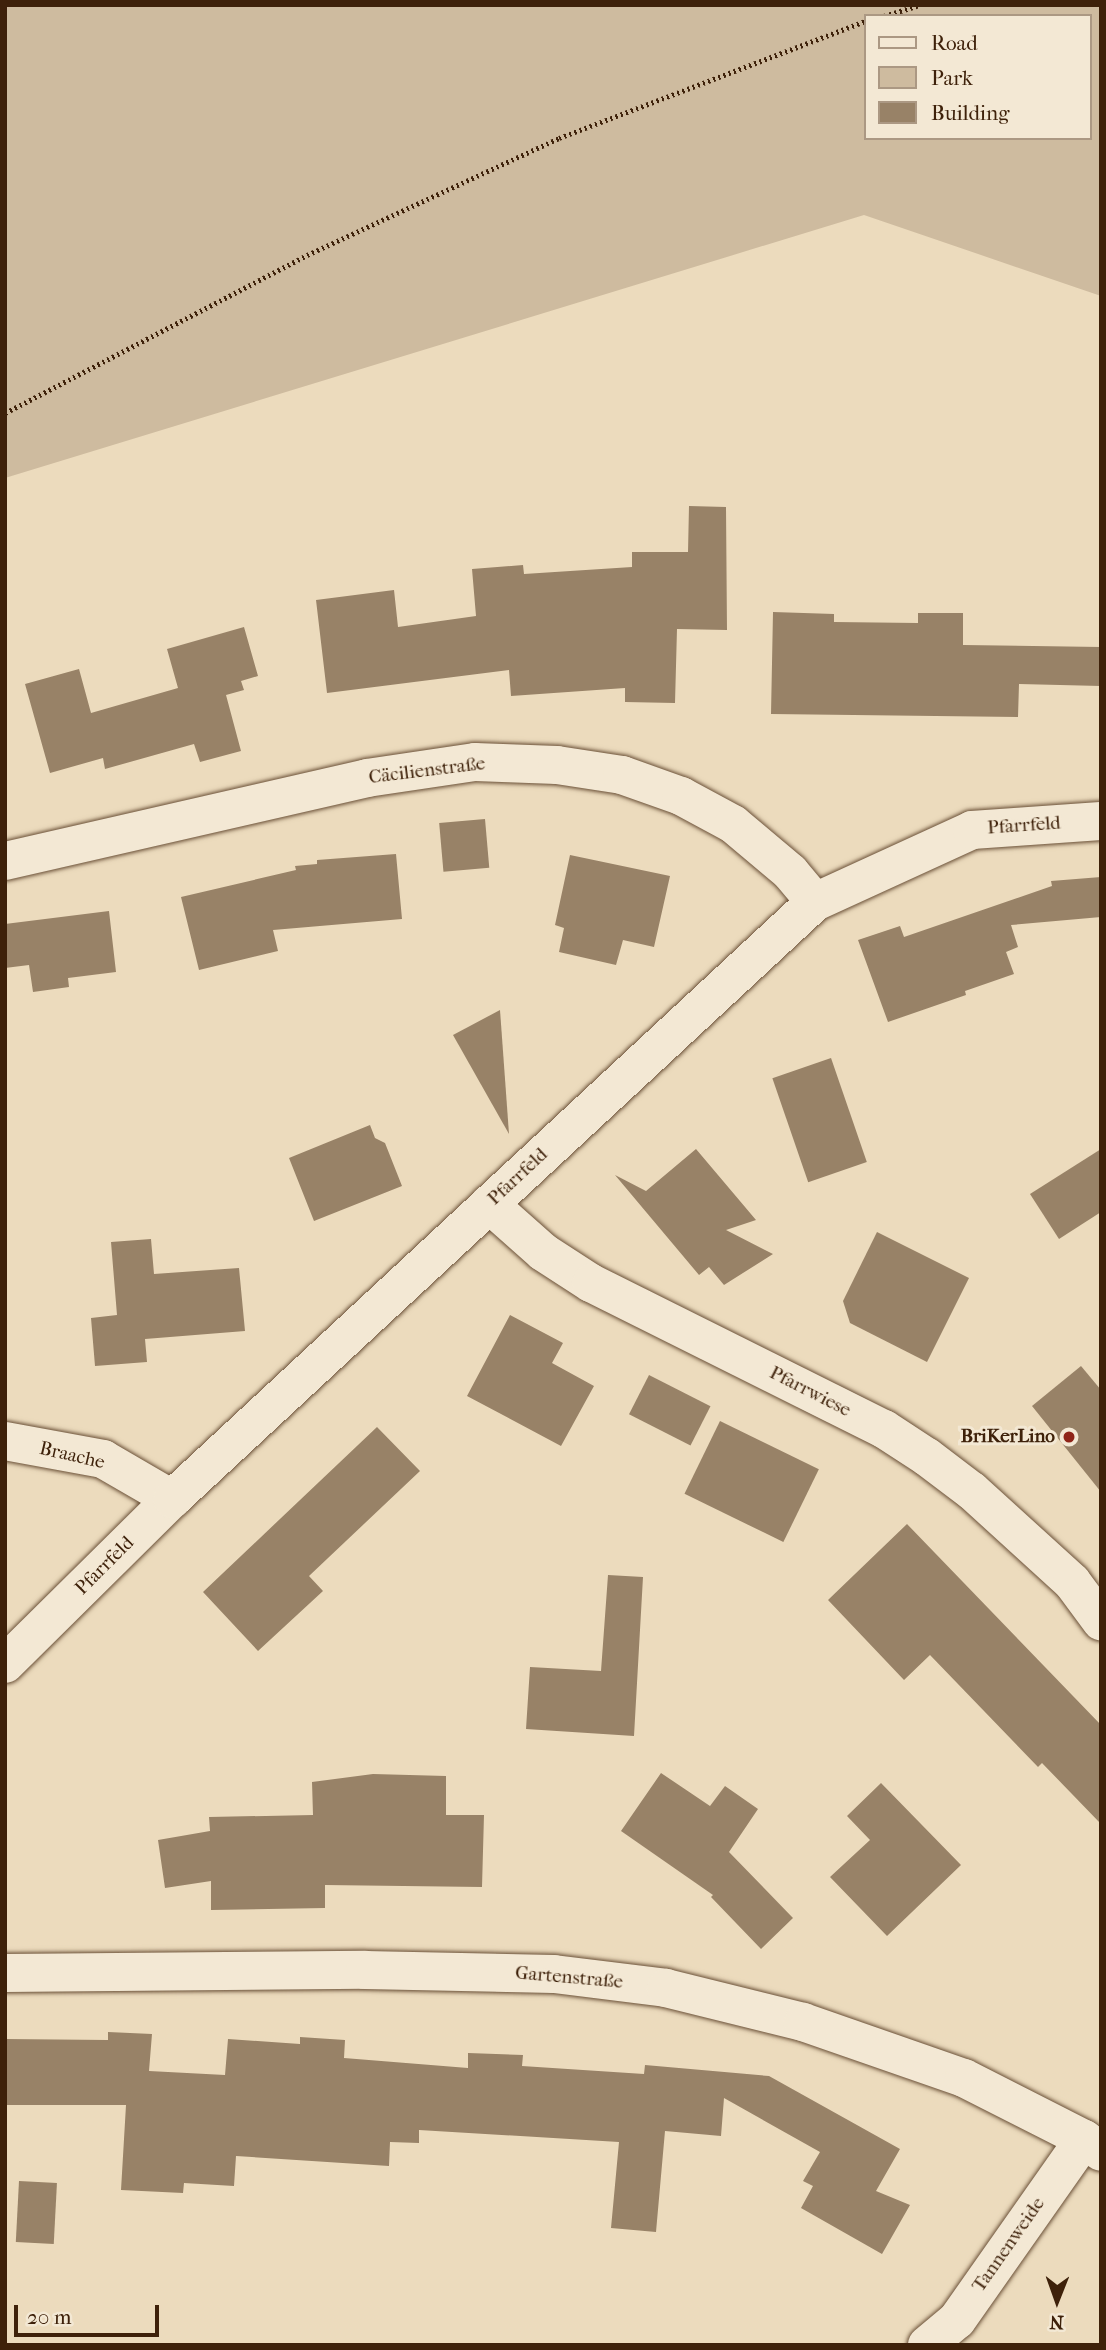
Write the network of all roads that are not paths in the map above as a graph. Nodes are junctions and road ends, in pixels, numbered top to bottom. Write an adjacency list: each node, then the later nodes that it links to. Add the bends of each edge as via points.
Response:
1 (1101, 821): 3 (street, Pfarrfeld, via 972,830)
2 (5, 861): 3 (street, Cäcilienstraße, via 367,778 475,762 543,765 622,775 681,796 733,824 790,872)
3 (815, 902): 4 (street, Pfarrfeld)
4 (489, 1204): 6 (street, Pfarrfeld); 7 (street, Pfarrwiese, via 543,1252 591,1283 884,1429 927,1457 972,1491 1072,1582)
5 (5, 1441): 6 (street, Braache, via 103,1459)
6 (172, 1499): 8 (street, Pfarrfeld)
7 (1101, 1621)
8 (5, 1664)
9 (5, 1973): 10 (street, Gartenstraße, via 527,1973 666,1988 803,2022 964,2078)
10 (1092, 2146): 11 (street, Tannenweide, via 957,2320)
11 (927, 2345)

